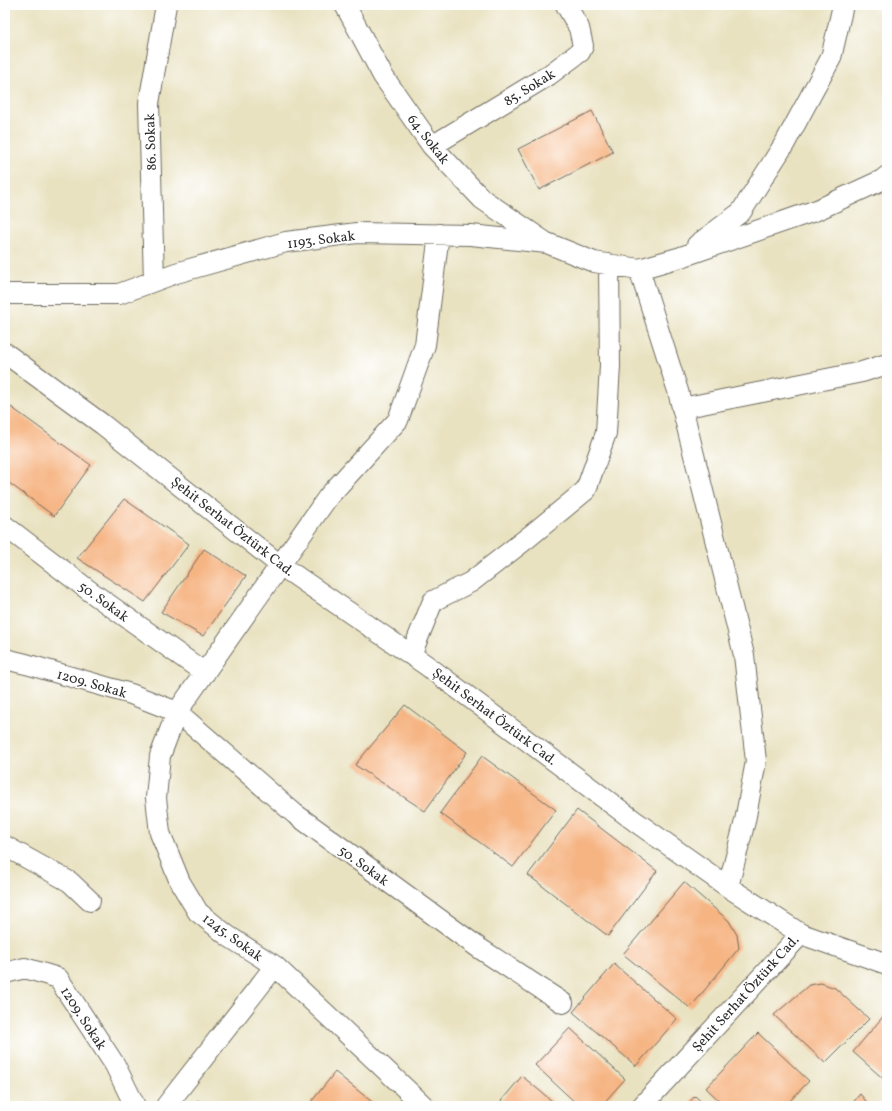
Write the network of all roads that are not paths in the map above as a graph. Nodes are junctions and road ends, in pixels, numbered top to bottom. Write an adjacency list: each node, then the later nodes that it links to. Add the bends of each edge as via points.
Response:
1 (166, 5): 12 (street, 86. Sokak, via 149,103)
2 (345, 5): 5 (street, 64. Sokak, via 383,76)
3 (566, 5): 5 (street, 85. Sokak, via 579,28 583,46 580,52 550,75)
4 (843, 5): 9 (street, via 830,58 785,143 745,206 741,212)
5 (432, 146): 8 (street, 64. Sokak, via 482,198)
6 (887, 176): 9 (street, via 817,210)
7 (438, 234): 8 (street, 1193. Sokak, via 471,234); 12 (street, 1193. Sokak, via 357,233 286,242); 18 (street, 1245. Sokak, via 425,345 398,420 328,497)
8 (547, 243): 10 (street, 1193. Sokak, via 594,262)
9 (681, 257): 11 (street)
10 (609, 264): 11 (street, 1193. Sokak); 19 (street, via 610,366 606,433 586,490 471,582 433,601)
11 (639, 269): 16 (street)
12 (154, 281): 13 (street, 1193. Sokak, via 119,294)
13 (5, 294)
14 (5, 353): 18 (street, Şehit Serhat Öztürk Cad., via 102,424)
15 (887, 364): 16 (street, via 862,372)
16 (682, 408): 24 (street, via 744,655 756,761 745,821)
17 (5, 526): 21 (street, 50. Sokak, via 91,592)
18 (280, 565): 19 (street, Şehit Serhat Öztürk Cad.); 21 (street, 1245. Sokak)
19 (411, 655): 24 (street, Şehit Serhat Öztürk Cad.)
20 (5, 659): 22 (street, 1209. Sokak, via 131,694)
21 (205, 673): 22 (street, 1245. Sokak)
22 (177, 712): 28 (street, 1245. Sokak, via 160,756 156,798 160,833 180,882 198,912 228,936); 31 (street, 50. Sokak, via 295,814 479,948)
23 (5, 846): 25 (street, via 70,882)
24 (728, 887): 26 (street, Şehit Serhat Öztürk Cad.)
25 (90, 901)
26 (801, 934): 27 (street); 35 (street, Şehit Serhat Öztürk Cad.)
27 (887, 964)
28 (275, 966): 33 (street); 34 (street, 1245. Sokak)
29 (5, 970): 30 (street, 1209. Sokak)
30 (5, 973): 32 (street, 1209. Sokak, via 25,968 58,978 115,1065)
31 (563, 1003)
32 (135, 1106)
33 (166, 1106)
34 (424, 1106)
35 (642, 1106)

